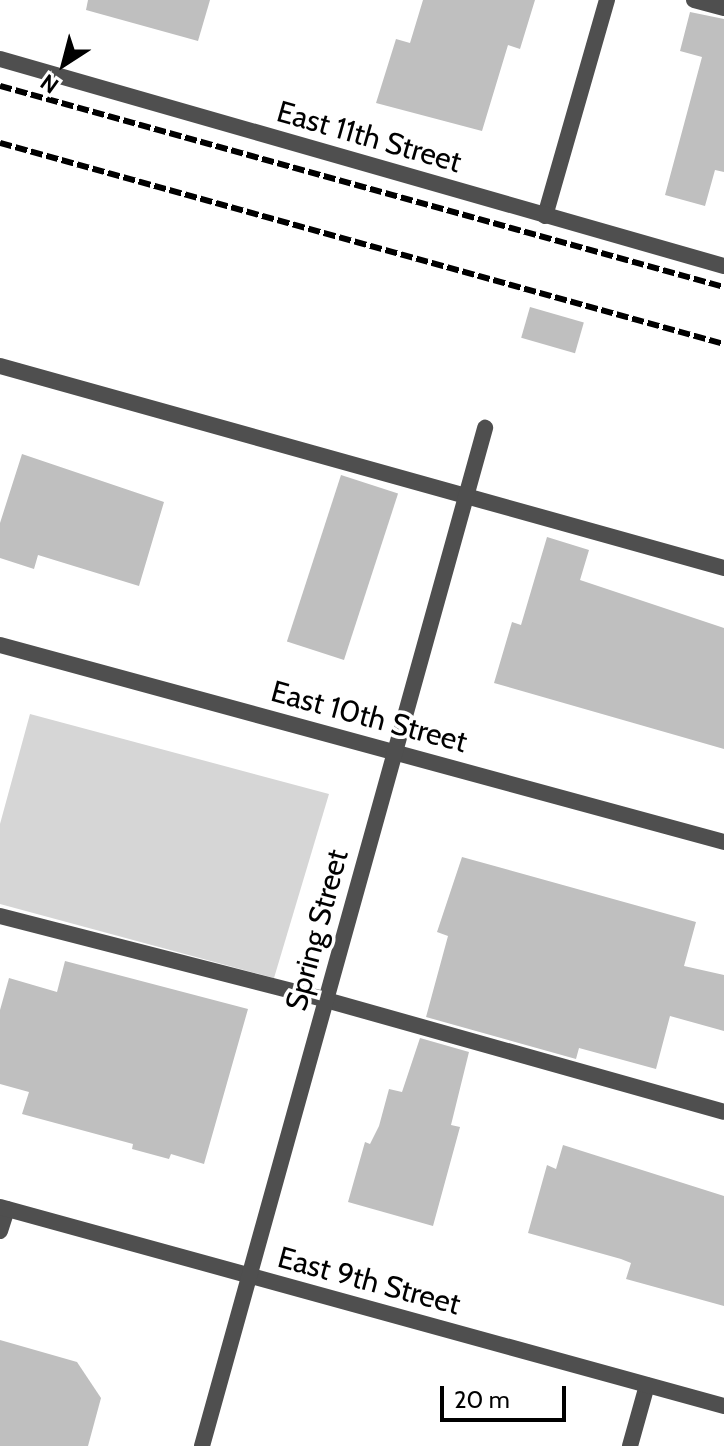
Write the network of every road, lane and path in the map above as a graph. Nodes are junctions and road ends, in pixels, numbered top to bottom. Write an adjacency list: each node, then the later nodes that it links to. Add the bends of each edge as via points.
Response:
1 (607, 0): 5 (street)
2 (694, 0): 3 (street)
3 (724, 8)
4 (0, 59): 5 (street, East 11th Street)
5 (545, 216): 6 (street, East 11th Street)
6 (724, 266)
7 (0, 366): 9 (street)
8 (485, 428): 9 (street, Spring Street)
9 (466, 496): 10 (street); 12 (street, Spring Street)
10 (724, 568)
11 (0, 645): 12 (street, East 10th Street)
12 (395, 753): 13 (street, East 10th Street); 15 (street, Spring Street)
13 (724, 842)
14 (0, 916): 15 (street)
15 (326, 1000): 16 (street); 19 (street, Spring Street)
16 (724, 1112)
17 (4, 1208): 18 (street); 19 (street, East 9th Street)
18 (0, 1231)
19 (249, 1278): 20 (street, East 9th Street); 22 (street, Spring Street)
20 (647, 1385): 21 (street, East 9th Street); 23 (street)
21 (724, 1406)
22 (202, 1446)
23 (630, 1446)

